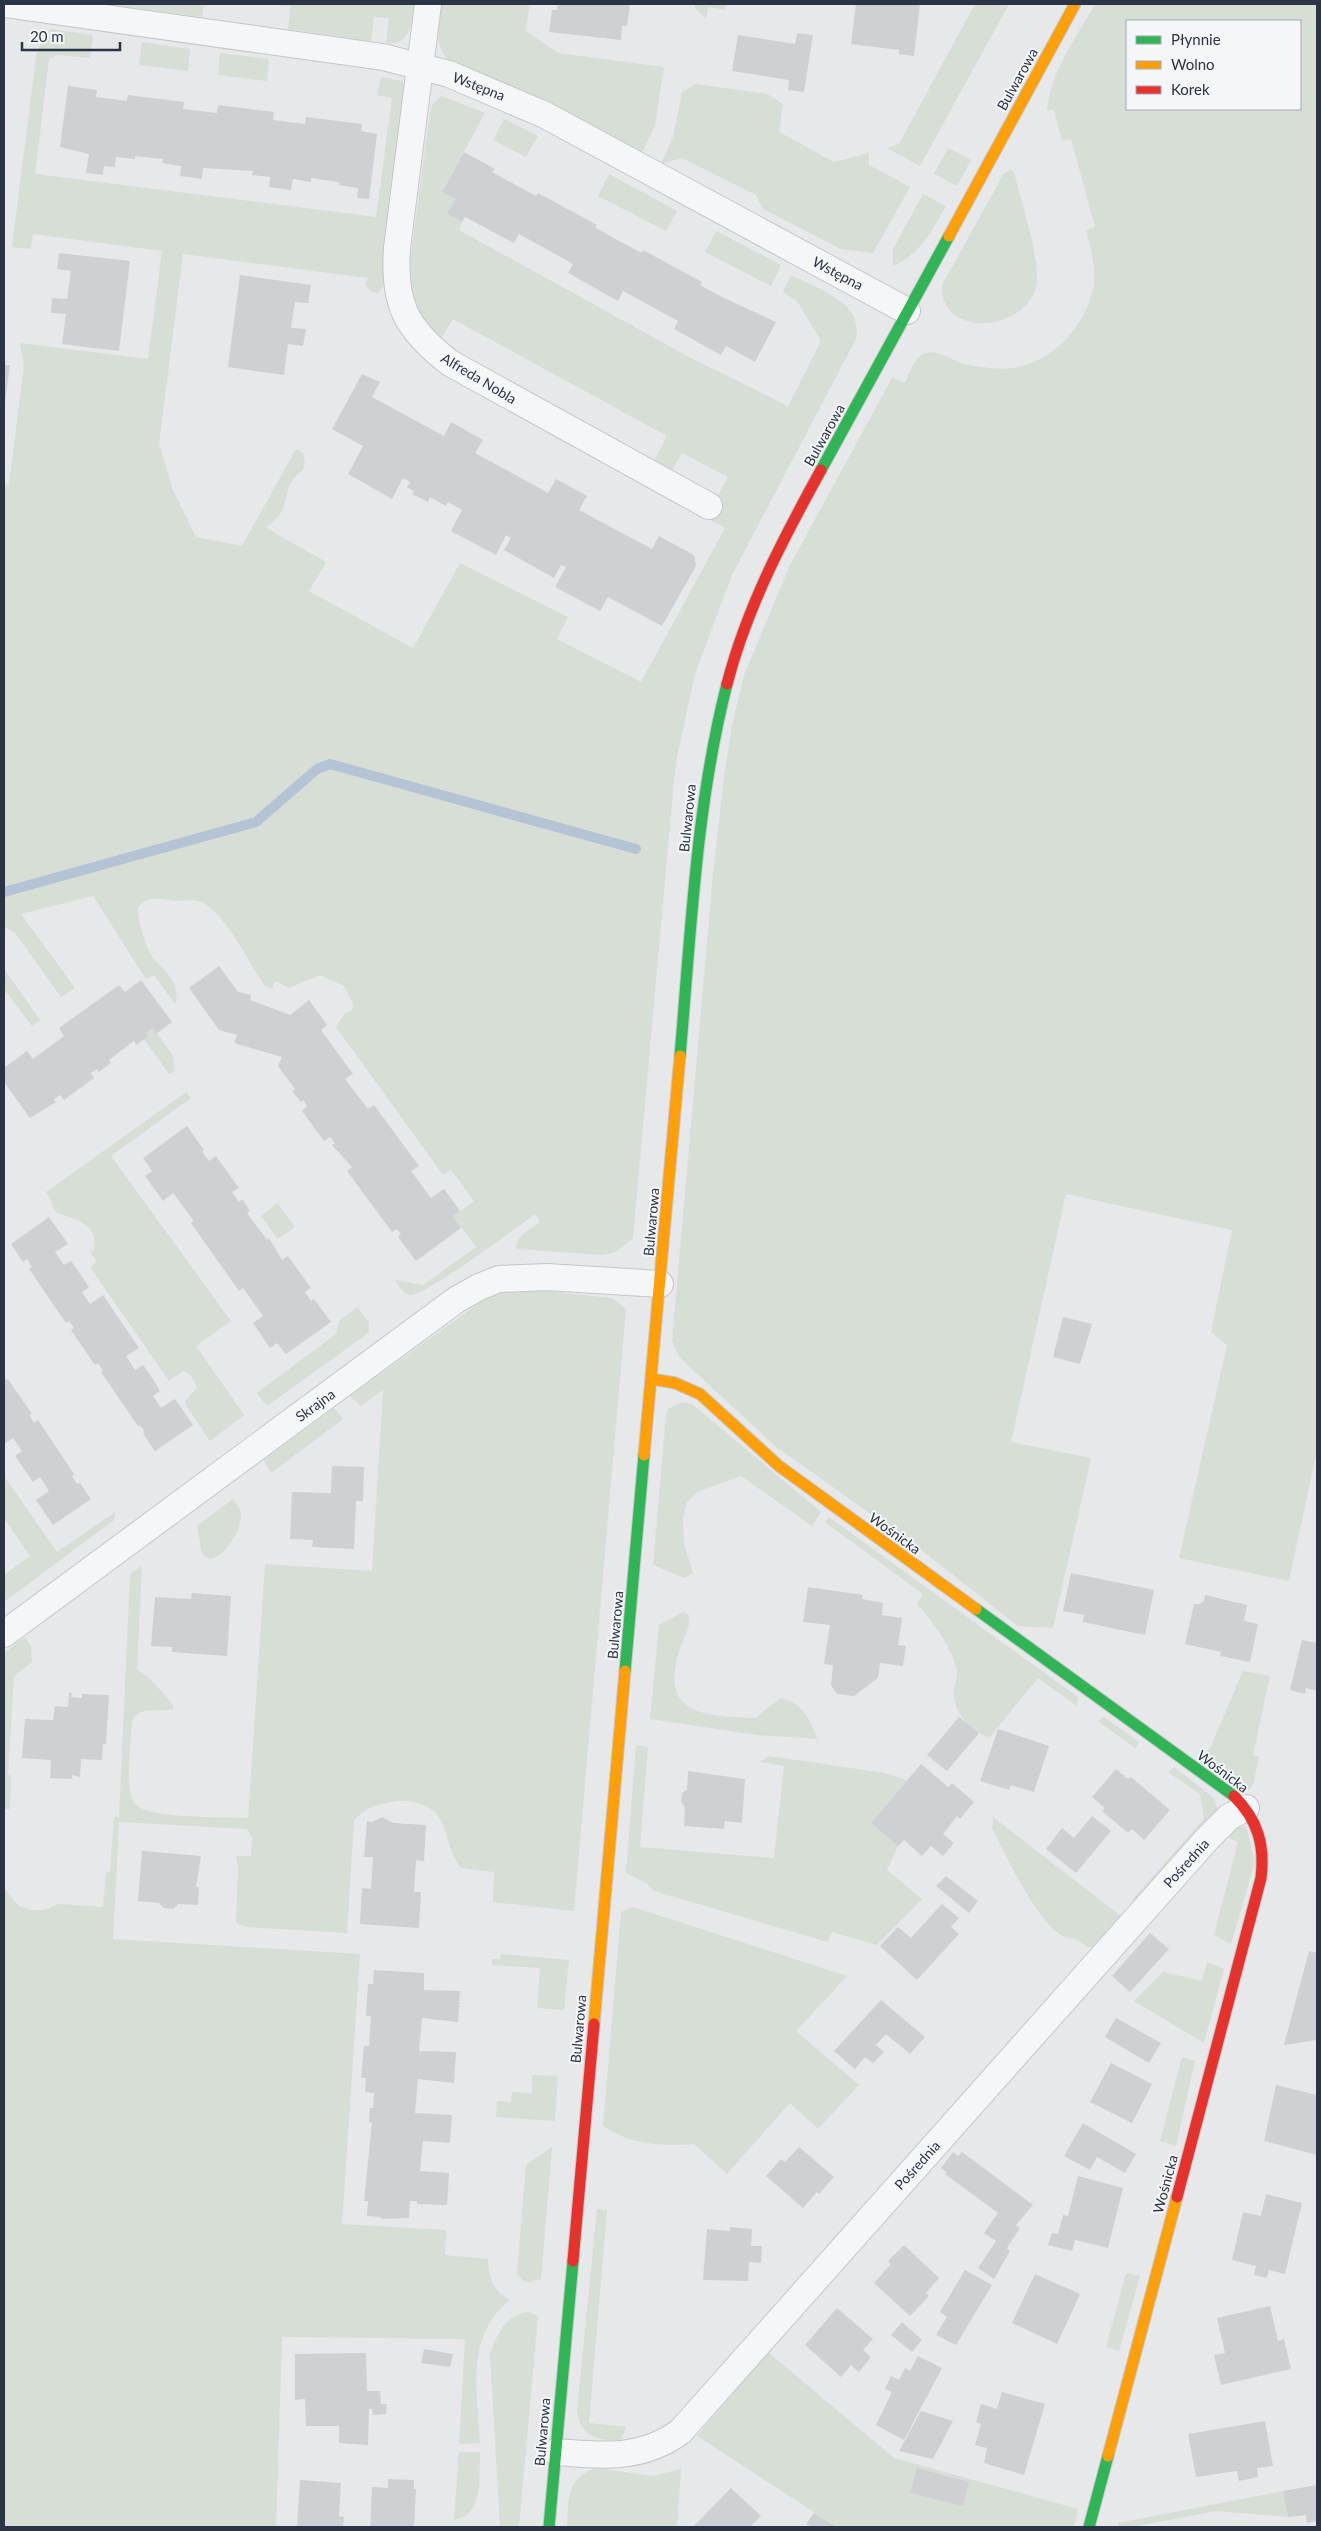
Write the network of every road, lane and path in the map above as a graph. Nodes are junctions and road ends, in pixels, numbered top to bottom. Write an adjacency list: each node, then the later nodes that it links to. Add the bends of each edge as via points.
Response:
1 (4, 4): 4 (street, Wstępna, via 374,55)
2 (428, 4): 4 (street, Alfreda Nobla)
3 (1075, 4): 5 (street, Bulwarowa)
4 (421, 65): 5 (street, Wstępna, via 545,114); 6 (street, Alfreda Nobla, via 395,274 403,310 413,327 433,350 472,376)
5 (908, 311): 7 (street, Bulwarowa, via 777,551 747,618 716,725 702,804)
6 (709, 506)
7 (660, 1284): 8 (street, Bulwarowa); 9 (street, Skrajna, via 547,1277 499,1279 479,1287 456,1300)
8 (652, 1379): 10 (street, Wośnicka, via 675,1383 700,1394 779,1466); 11 (street, Bulwarowa)
9 (4, 1634)
10 (1246, 1808): 11 (street, Pośrednia, via 1229,1817 1208,1838 680,2432 637,2453 605,2456); 13 (street, Wośnicka, via 1259,1829 1263,1850 1259,1893)
11 (556, 2452): 12 (street, Bulwarowa)
12 (549, 2527)
13 (1089, 2527)

